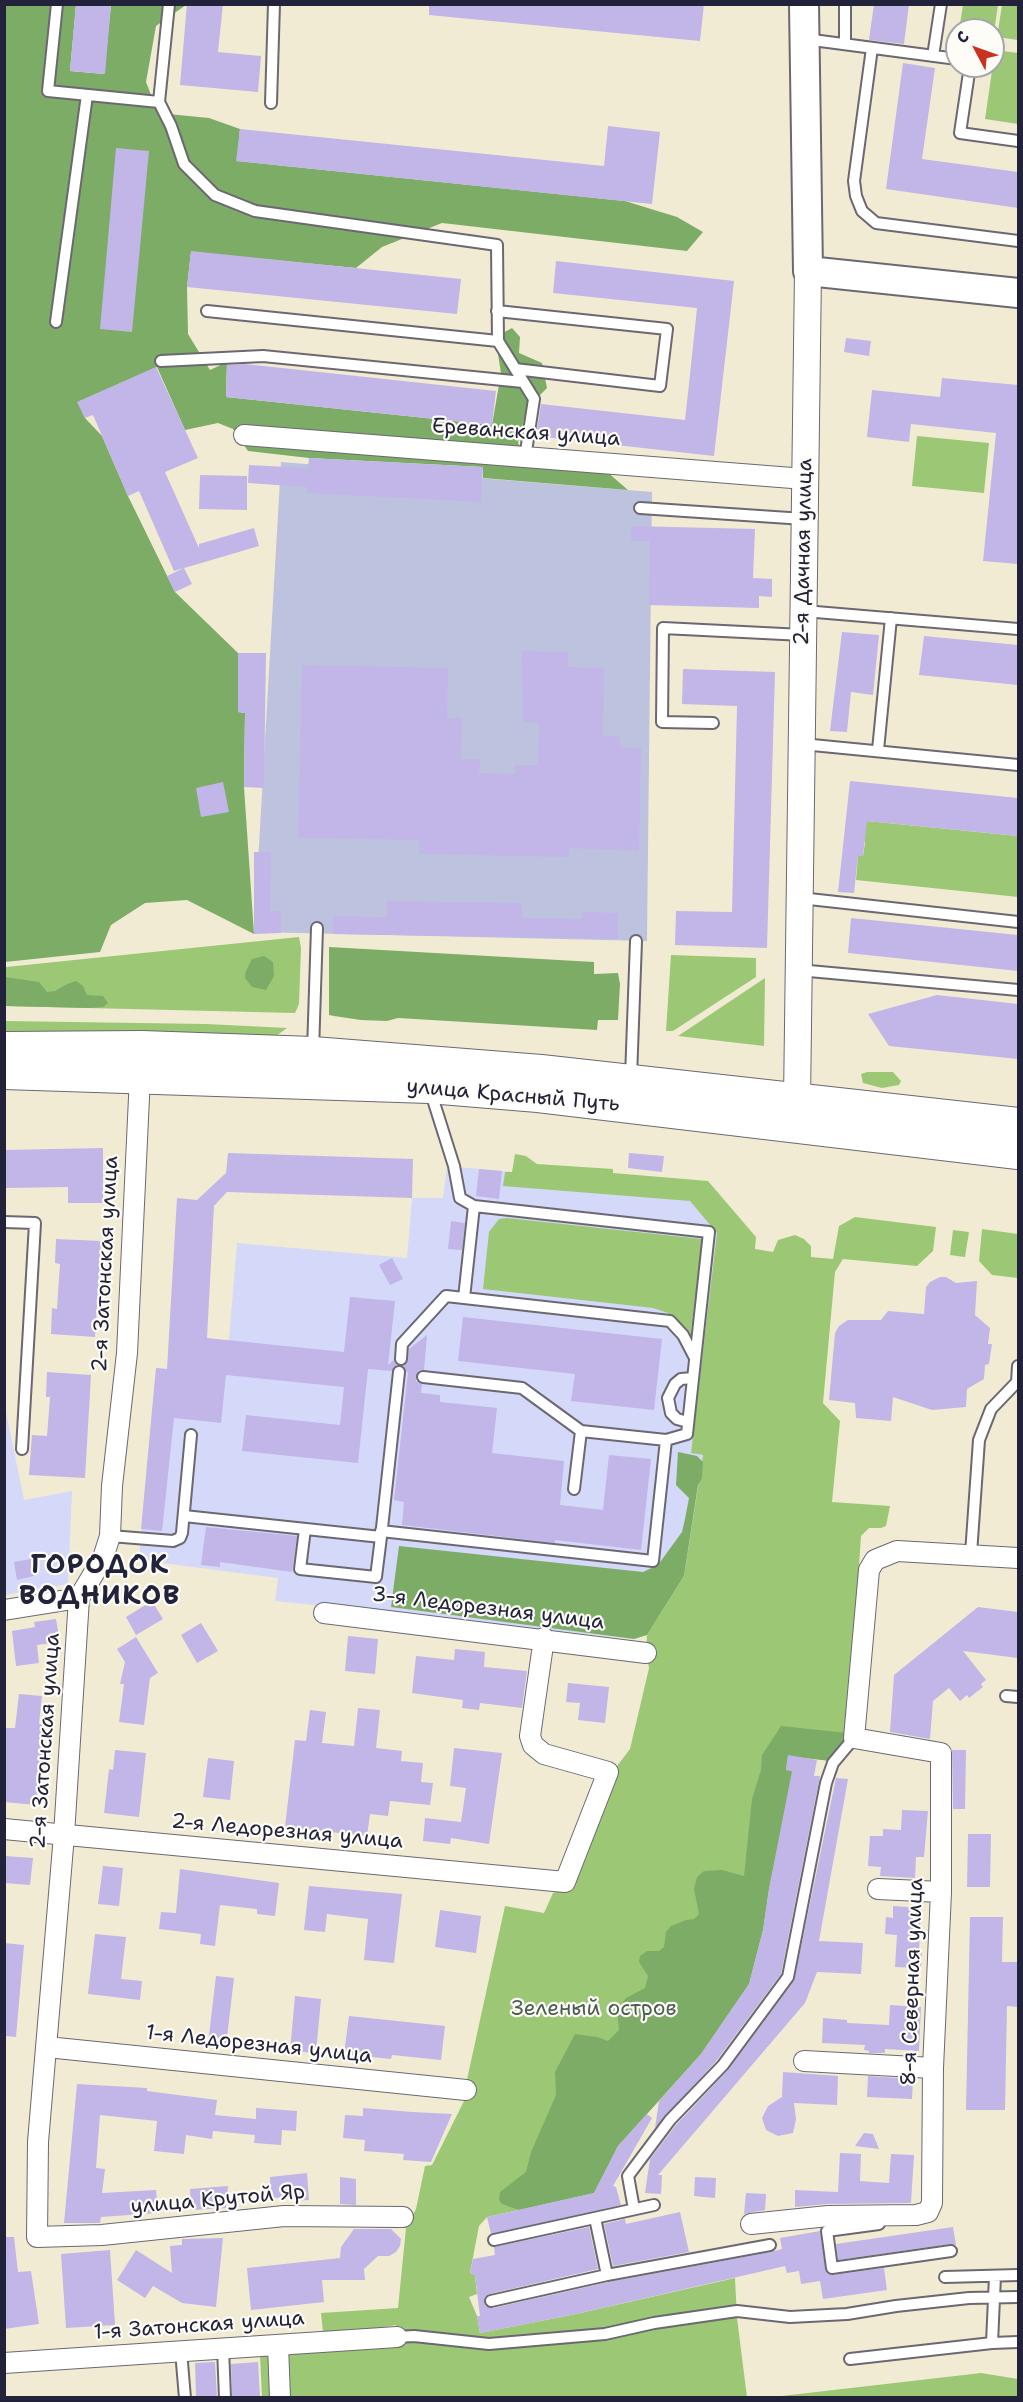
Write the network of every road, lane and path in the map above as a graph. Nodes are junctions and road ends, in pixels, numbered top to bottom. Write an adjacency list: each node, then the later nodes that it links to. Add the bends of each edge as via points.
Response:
1 (57, 4): 13 (lane, via 48,91)
2 (169, 4): 14 (lane)
3 (274, 4): 15 (lane)
4 (804, 4): 7 (main road, 2-я Дачная улица)
5 (845, 4): 8 (lane)
6 (941, 4): 10 (lane)
7 (805, 39): 8 (lane); 18 (main road, 2-я Дачная улица)
8 (845, 44): 9 (lane)
9 (872, 48): 10 (lane); 17 (lane, via 854,181 862,211 876,223)
10 (933, 56): 11 (lane)
11 (945, 58)
12 (968, 78): 16 (lane, via 960,133)
13 (87, 95): 14 (lane); 22 (lane)
14 (159, 102): 21 (lane, via 184,164 215,195 255,212 497,245)
15 (271, 103)
16 (1018, 141)
17 (1018, 241)
18 (808, 271): 19 (main road); 29 (street, 2-я Дачная улица)
19 (1018, 293)
20 (207, 311): 23 (lane)
21 (497, 311): 23 (lane); 25 (lane, via 667,329 660,386)
22 (56, 322)
23 (498, 341): 25 (lane)
24 (161, 361): 26 (lane, via 263,356)
25 (516, 369): 26 (lane)
26 (523, 382): 28 (lane, via 534,399)
27 (244, 435): 28 (street, Ереванская улица)
28 (525, 458): 29 (street, Ереванская улица)
29 (805, 478): 31 (street, 2-я Дачная улица)
30 (640, 508): 31 (lane)
31 (805, 519): 33 (street, 2-я Дачная улица)
32 (891, 618): 33 (lane); 34 (lane); 37 (lane)
33 (803, 623): 35 (lane, via 663,628 662,722); 36 (street, 2-я Дачная улица)
34 (1018, 629)
35 (713, 723)
36 (802, 744): 37 (lane); 39 (street, 2-я Дачная улица)
37 (878, 750): 38 (lane)
38 (1018, 765)
39 (799, 898): 40 (lane); 43 (street, 2-я Дачная улица)
40 (1018, 922)
41 (317, 928): 46 (lane)
42 (636, 941): 49 (lane)
43 (798, 970): 44 (lane); 51 (street, 2-я Дачная улица)
44 (1018, 990)
45 (4, 1048): 46 (main road, улица Красный Путь, via 142,1047)
46 (313, 1067): 48 (main road, улица Красный Путь); 49 (main road, улица Красный Путь, via 541,1071); 50 (main road, улица Красный Путь)
47 (4, 1073): 48 (main road, улица Красный Путь)
48 (140, 1076): 72 (street, 2-я Затонская улица, via 127,1353)
49 (631, 1080): 51 (main road, улица Красный Путь)
50 (429, 1087): 53 (main road, улица Красный Путь, via 538,1096); 54 (lane, via 460,1198)
51 (796, 1100): 52 (main road, улица Красный Путь)
52 (1018, 1124)
53 (1018, 1153)
54 (474, 1206): 56 (lane); 58 (lane, via 709,1232)
55 (4, 1222): 67 (lane, via 35,1223)
56 (464, 1298): 57 (lane, via 446,1296 402,1344); 58 (lane, via 670,1321 684,1335)
57 (400, 1359)
58 (695, 1359): 62 (lane)
59 (1018, 1366): 73 (lane, via 1017,1382 991,1409 979,1440)
60 (402, 1374): 71 (lane)
61 (423, 1377): 64 (lane, via 522,1388)
62 (693, 1378): 63 (lane); 63 (lane, via 675,1384 668,1398 671,1413)
63 (688, 1422): 66 (lane, via 687,1434)
64 (580, 1431): 66 (lane); 68 (lane)
65 (191, 1435): 69 (lane)
66 (666, 1440): 71 (lane, via 653,1561)
67 (21, 1449)
68 (574, 1489)
69 (184, 1516): 70 (lane); 72 (lane, via 180,1538 173,1541)
70 (305, 1529): 71 (lane); 71 (lane, via 300,1569 376,1577)
71 (381, 1534)
72 (110, 1536): 75 (street, 2-я Затонская улица, via 103,1558)
73 (970, 1554): 74 (street); 82 (street, via 897,1551 875,1560 869,1570)
74 (1018, 1558)
75 (79, 1598): 76 (street); 84 (street, 2-я Затонская улица)
76 (4, 1610)
77 (324, 1613): 78 (street, 3-я Ледорезная улица)
78 (544, 1638): 79 (street, 3-я Ледорезная улица); 84 (street, 2-я Ледорезная улица, via 530,1736 533,1745 544,1754 608,1773 565,1882)
79 (646, 1653)
80 (1006, 1696): 81 (lane)
81 (1018, 1697)
82 (854, 1738): 86 (street, 8-я Северная улица, via 941,1753); 92 (lane, via 833,1763 826,1783 788,1977 723,2065 670,2120 628,2176)
83 (4, 1829): 84 (street, 2-я Ледорезная улица)
84 (64, 1835): 87 (street, 2-я Затонская улица)
85 (878, 1889): 86 (street)
86 (941, 1892): 89 (street, 8-я Северная улица)
87 (47, 2048): 90 (street, 1-я Ледорезная улица); 97 (street, 2-я Затонская улица, via 38,2142)
88 (804, 2061): 89 (street)
89 (933, 2068): 93 (street, 8-я Северная улица, via 932,2203)
90 (466, 2090)
91 (654, 2205): 92 (lane)
92 (633, 2209): 95 (lane)
93 (922, 2213): 96 (street, via 828,2216); 100 (lane, via 897,2221 827,2231 832,2268)
94 (403, 2217): 97 (street, улица Крутой Яр, via 284,2216 102,2235)
95 (595, 2218): 98 (lane); 101 (lane)
96 (752, 2224)
97 (36, 2237)
98 (494, 2241)
99 (770, 2245): 101 (lane)
100 (951, 2251)
101 (607, 2275): 107 (lane)
102 (1018, 2275): 103 (lane)
103 (995, 2276): 104 (lane); 106 (lane)
104 (945, 2277)
105 (1018, 2297): 106 (lane)
106 (994, 2299): 108 (lane, via 969,2298 847,2314 790,2317 737,2311 605,2334 489,2344); 110 (lane)
107 (491, 2301)
108 (398, 2337): 111 (street, 1-я Затонская улица)
109 (1018, 2342): 110 (lane)
110 (992, 2343): 114 (lane)
111 (278, 2344): 112 (street, 1-я Затонская улица); 118 (street)
112 (223, 2348): 113 (street, 1-я Затонская улица); 117 (lane)
113 (181, 2351): 115 (street, 1-я Затонская улица); 116 (lane)
114 (850, 2359)
115 (4, 2363)
116 (185, 2397)
117 (225, 2397)
118 (280, 2397)

